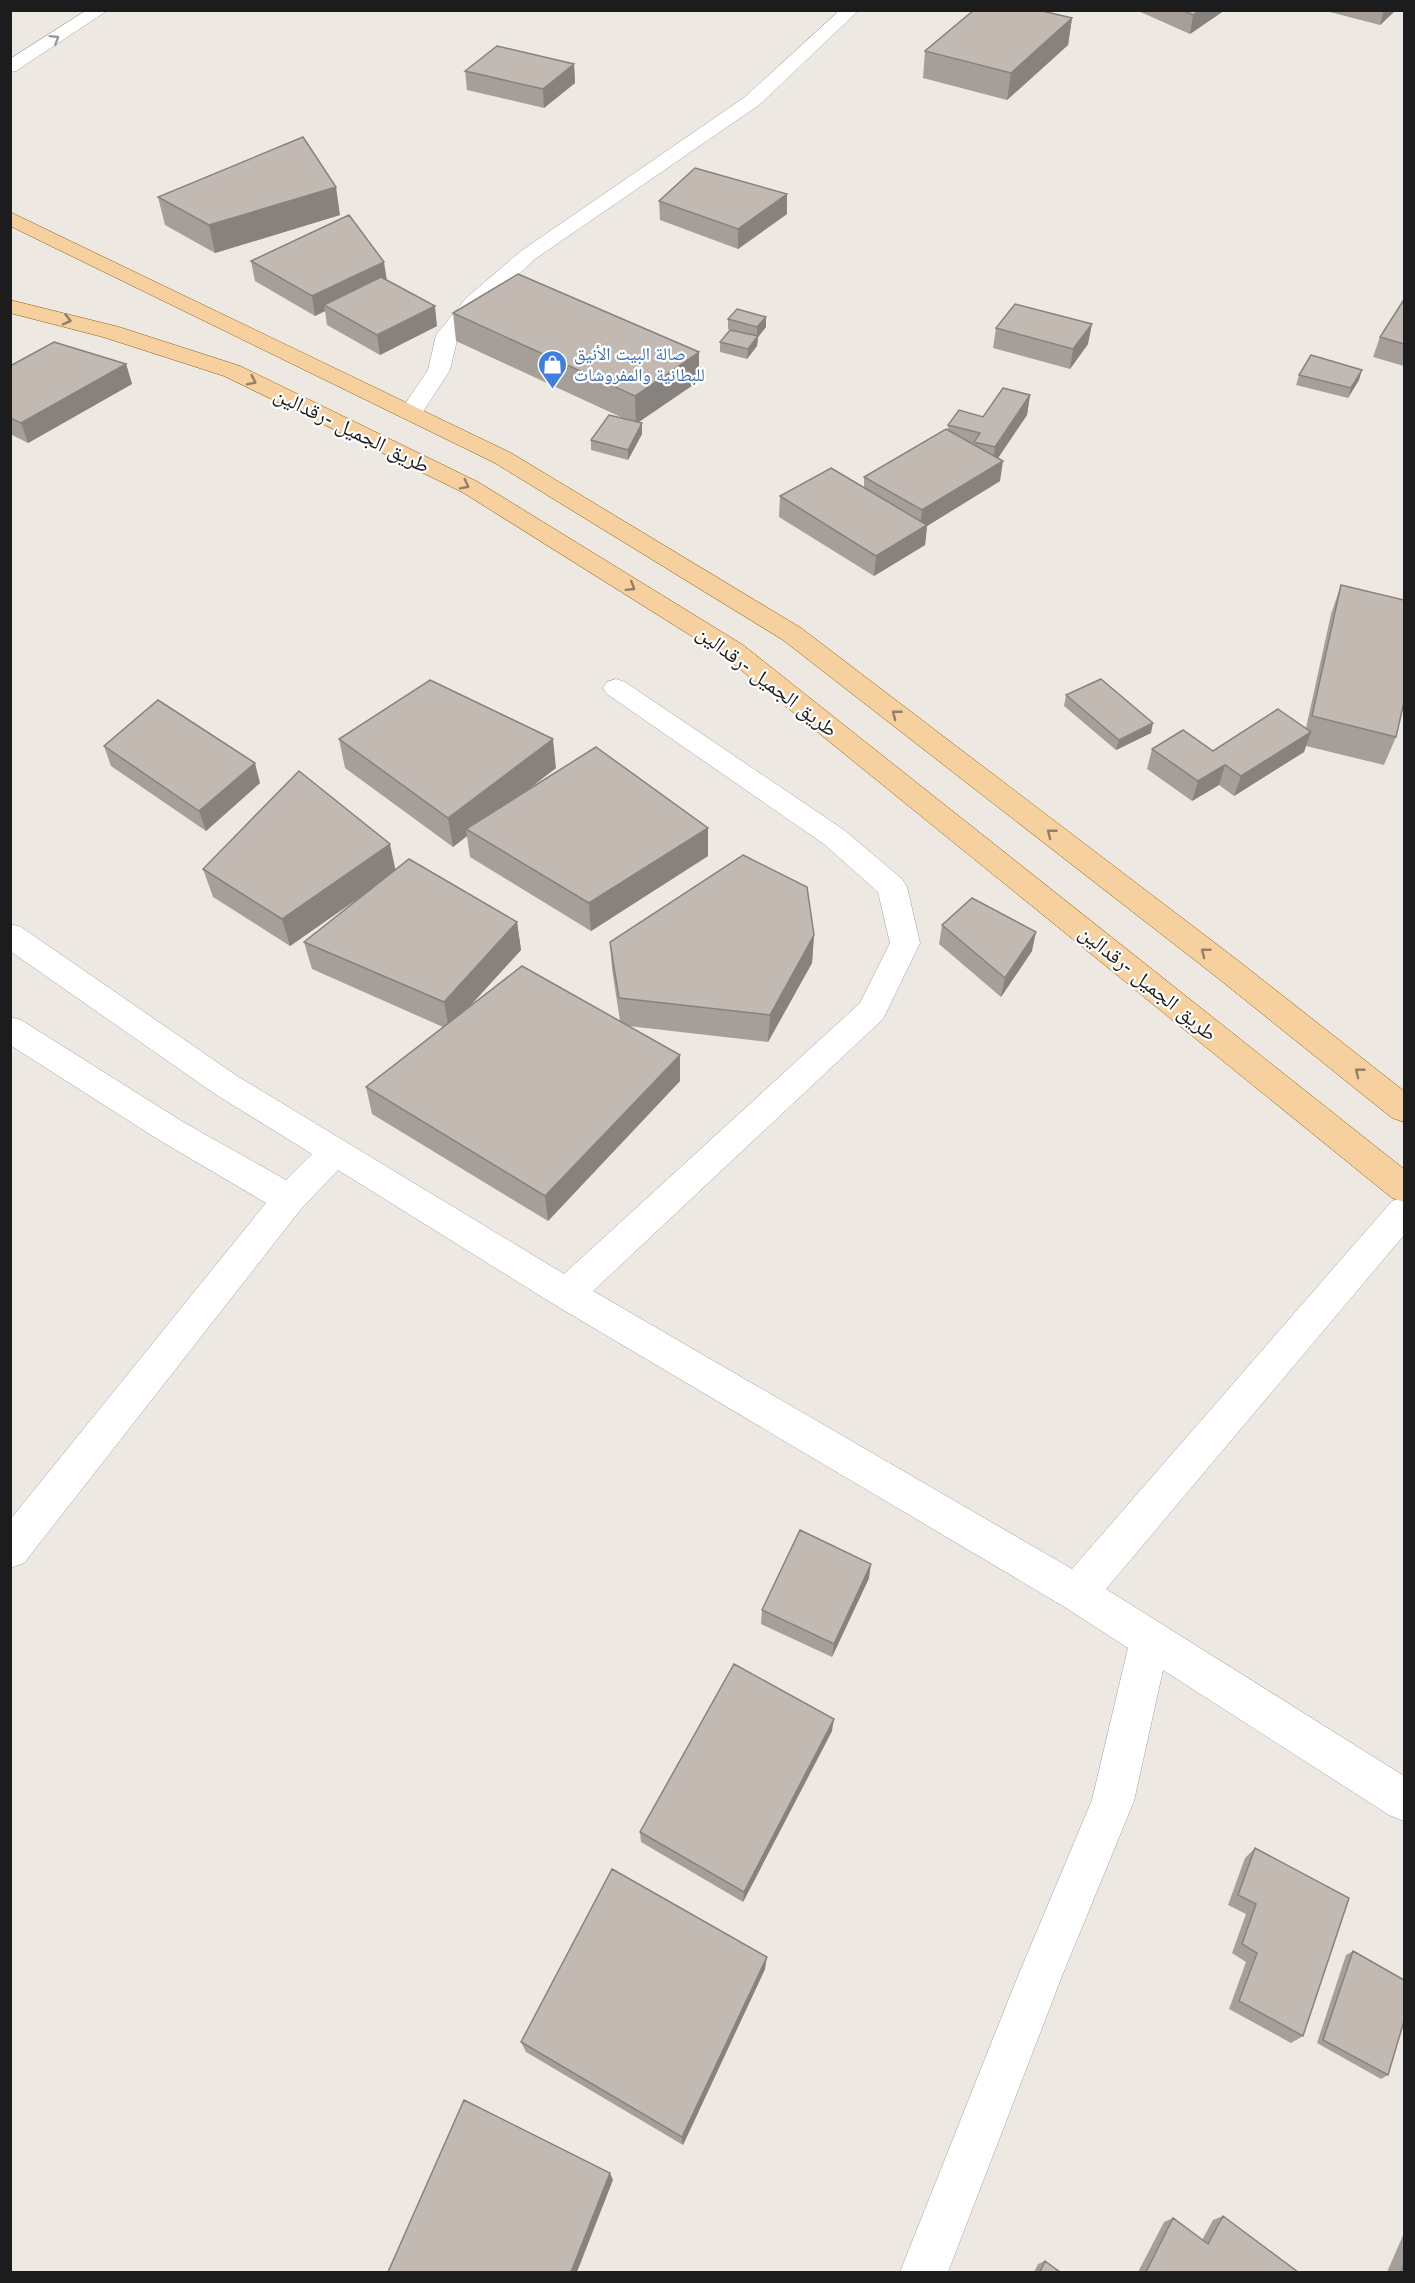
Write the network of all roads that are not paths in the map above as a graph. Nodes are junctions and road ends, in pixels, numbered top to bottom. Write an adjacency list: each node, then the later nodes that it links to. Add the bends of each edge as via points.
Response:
1 (100, 10): 3 (street, one-way to 1)
2 (851, 10): 6 (street, via 752,101 528,255 474,303 447,335 439,370)
3 (10, 67)
4 (10, 218): 6 (main road, طريق الجميل -رقدالين)
5 (10, 306): 12 (main road, طريق الجميل -رقدالين, one-way to 12, via 111,332 232,371 470,487 735,651)
6 (411, 413): 10 (main road, طريق الجميل -رقدالين, one-way to 6, via 792,634 503,458)
7 (616, 688): 15 (street, via 834,837 892,887 905,943 872,1011)
8 (10, 935): 11 (street, via 226,1085)
9 (10, 1029): 13 (street, via 171,1131)
10 (1404, 1109)
11 (336, 1151): 13 (street); 15 (street)
12 (1404, 1188)
13 (289, 1199): 16 (street)
14 (1404, 1211): 17 (street)
15 (567, 1294): 17 (street)
16 (10, 1550)
17 (1077, 1593): 18 (street)
18 (1150, 1639): 19 (street); 20 (street, via 1113,1801)
19 (1404, 1800)
20 (924, 2272)

